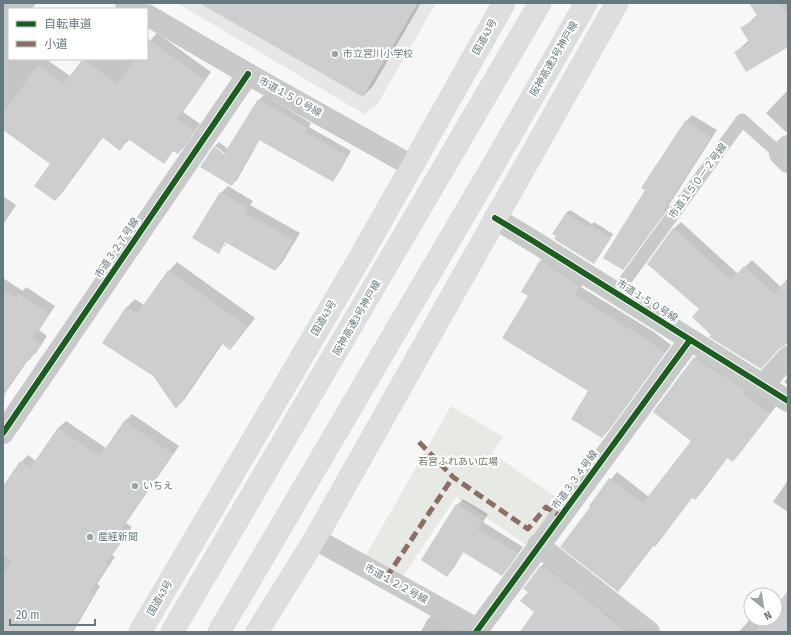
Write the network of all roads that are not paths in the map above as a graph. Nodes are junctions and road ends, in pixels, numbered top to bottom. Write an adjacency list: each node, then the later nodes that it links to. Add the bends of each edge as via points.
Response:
1 (504, 3): 8 (highway, 国道43号)
2 (540, 3): 20 (highway, 阪神高速3号神戸線)
3 (586, 3): 21 (highway, 阪神高速3号神戸線)
4 (617, 3): 9 (highway)
5 (148, 16): 6 (street, 市道１５０号線)
6 (248, 74): 8 (street, 市道１５０号線); 15 (street, 市道３２７号線)
7 (785, 154): 10 (lane, 市道１５０－２号線, via 742,120)
8 (412, 166): 19 (highway, 国道43号)
9 (495, 218): 10 (street, 市道１５０号線); 16 (highway)
10 (616, 293): 11 (street, 市道１５０号線)
11 (690, 340): 13 (street, 市道１５０号線); 17 (street, 市道３３４号線)
12 (788, 357): 13 (street)
13 (763, 385): 14 (street, 市道１５０号線)
14 (788, 401)
15 (3, 433)
16 (315, 539): 18 (street, 市道１２２号線); 22 (highway)
17 (538, 545): 18 (street, 市道３３４号線); 23 (street)
18 (477, 631)
19 (140, 632)
20 (172, 632)
21 (219, 632)
22 (257, 632)
23 (649, 632)

